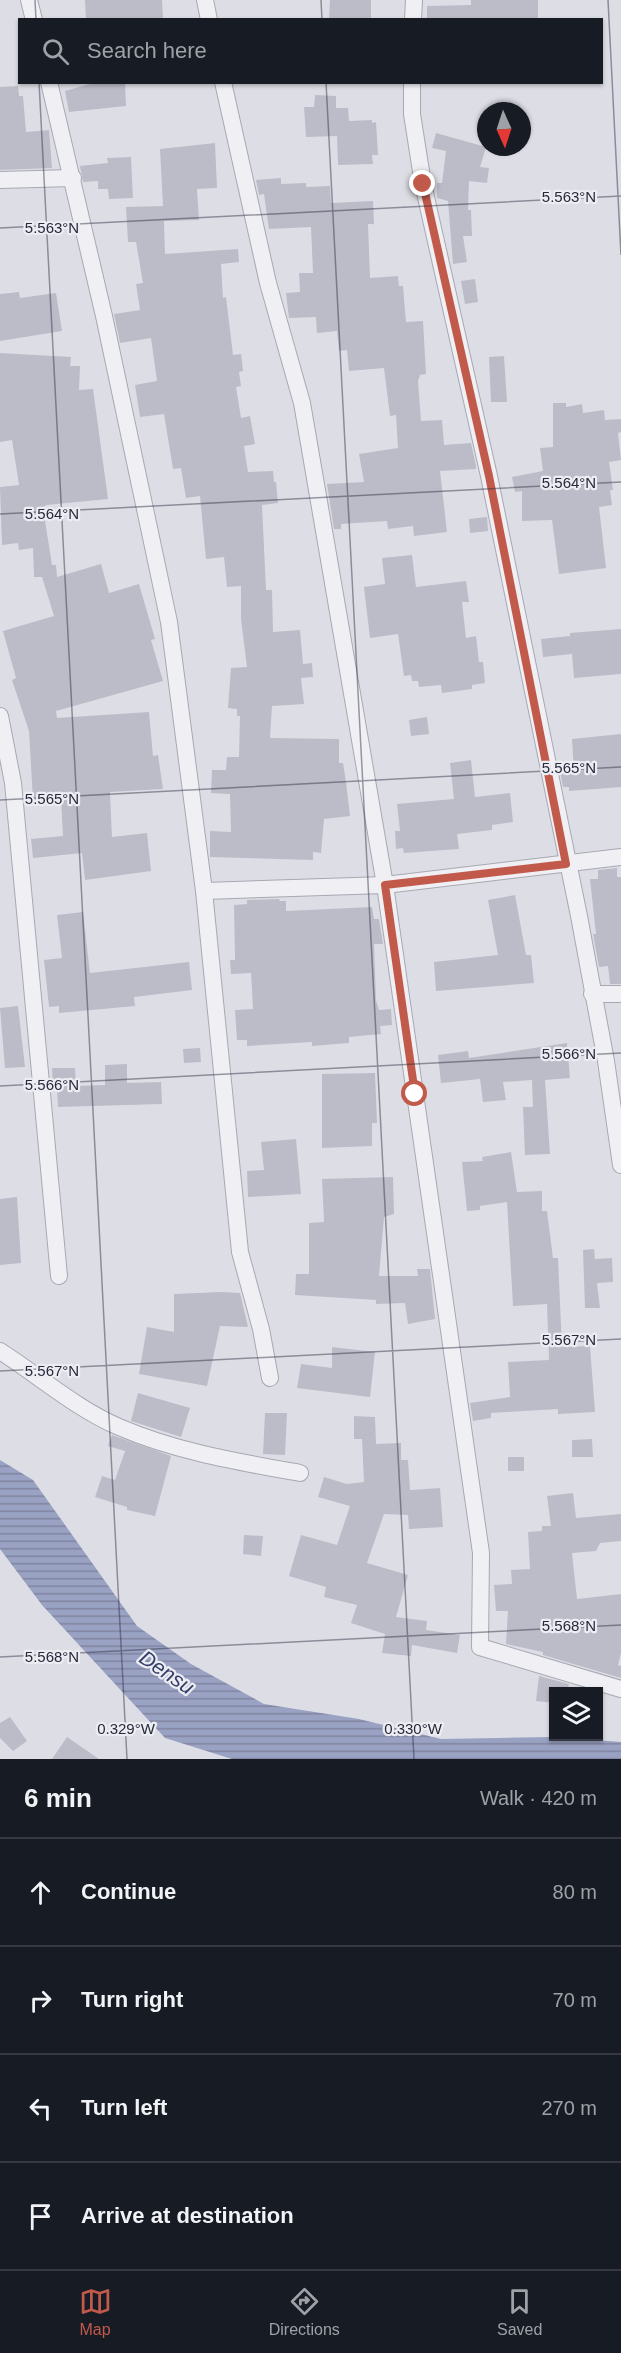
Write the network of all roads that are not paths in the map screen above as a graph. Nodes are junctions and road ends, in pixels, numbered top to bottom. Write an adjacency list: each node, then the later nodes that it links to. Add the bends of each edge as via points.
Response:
1 (29, 0): 4 (street)
2 (205, 0): 5 (street)
3 (414, 0): 6 (street)
4 (34, 18)
5 (209, 18)
6 (413, 18)
7 (50, 84): 10 (street)
8 (223, 84): 15 (street, via 268,283 302,403)
9 (412, 84): 14 (street, via 412,114 423,184 489,476)
10 (73, 178): 11 (street); 16 (street, via 169,622)
11 (0, 180)
12 (0, 716): 20 (street, via 12,783)
13 (621, 857): 14 (street)
14 (566, 864): 15 (street); 17 (street)
15 (385, 885): 16 (street); 24 (street, via 481,1553 480,1647)
16 (204, 891): 22 (street, via 240,1252)
17 (592, 994): 18 (street); 19 (street)
18 (621, 994)
19 (621, 1165)
20 (59, 1276)
21 (0, 1351): 23 (street, via 119,1427 185,1450)
22 (270, 1378)
23 (300, 1473)
24 (621, 1689)

